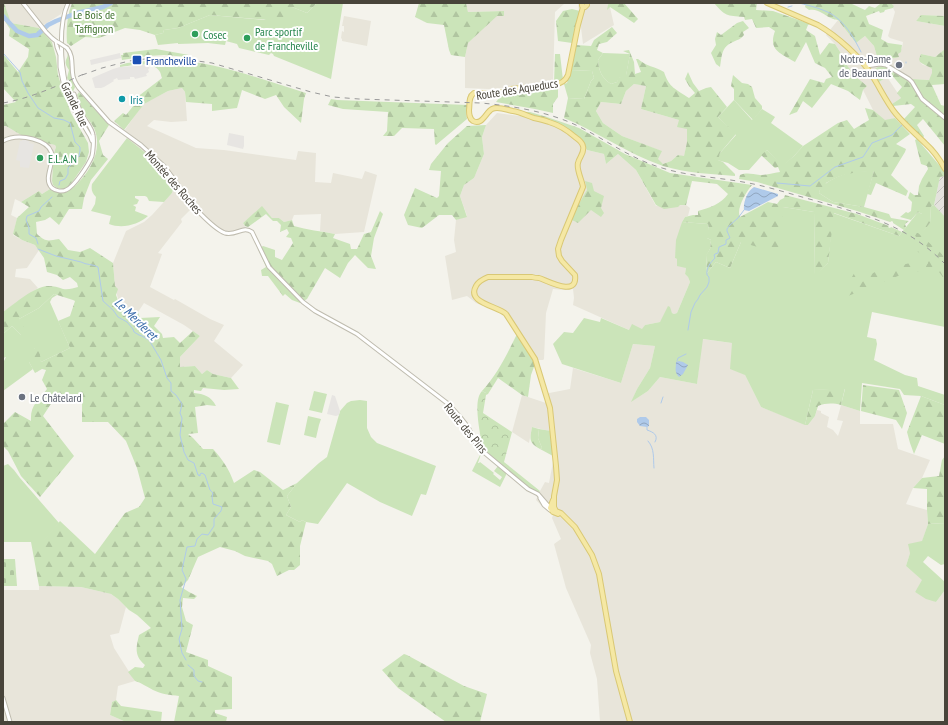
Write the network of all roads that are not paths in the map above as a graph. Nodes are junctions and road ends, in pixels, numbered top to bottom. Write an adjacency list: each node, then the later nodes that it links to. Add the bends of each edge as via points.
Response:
1 (23, 3): 6 (street, Grande Rue)
2 (68, 3): 10 (street, via 62,23 64,72)
3 (587, 3): 5 (main road, via 586,6)
4 (767, 3): 7 (main road, via 818,25)
5 (583, 5): 17 (main road, Route des Aqueducs, via 568,75 564,82 511,89 496,94 474,93 470,98 469,111 470,118 476,122 495,108 519,112 560,126 573,135 583,147 578,162 583,187 558,249 562,261 575,275 575,282 562,287 532,277 488,277 478,283 474,292 475,298 480,302 506,314 535,359 550,408 557,480)
6 (57, 42): 8 (street, Grande Rue, bridge, via 71,54 73,76); 10 (street, Grande Rue, via 61,76)
7 (866, 66): 12 (street, via 886,65 909,79 922,98); 15 (main road, via 892,109 928,145)
8 (77, 86): 9 (street, Grande Rue); 11 (street)
9 (80, 90): 11 (street, Grande Rue); 16 (street, Montée des Roches, via 109,122 141,145 164,166 188,201 215,227 231,234 245,228 252,232 269,267 303,302)
10 (68, 94): 14 (street, Grande Rue)
11 (74, 94): 14 (street, Grande Rue, via 91,130)
12 (945, 118)
13 (3, 141): 14 (street, Grande Rue, via 24,137 48,146 52,161 49,183 54,190 63,191 70,188 84,171 91,158)
14 (93, 142)
15 (945, 169)
16 (357, 334): 17 (street, Route des Pins, via 447,403 468,427 480,449)
17 (551, 507): 20 (main road, via 575,527 592,555 599,574 616,671)
18 (3, 698): 19 (street)
19 (10, 722)
20 (630, 722)

